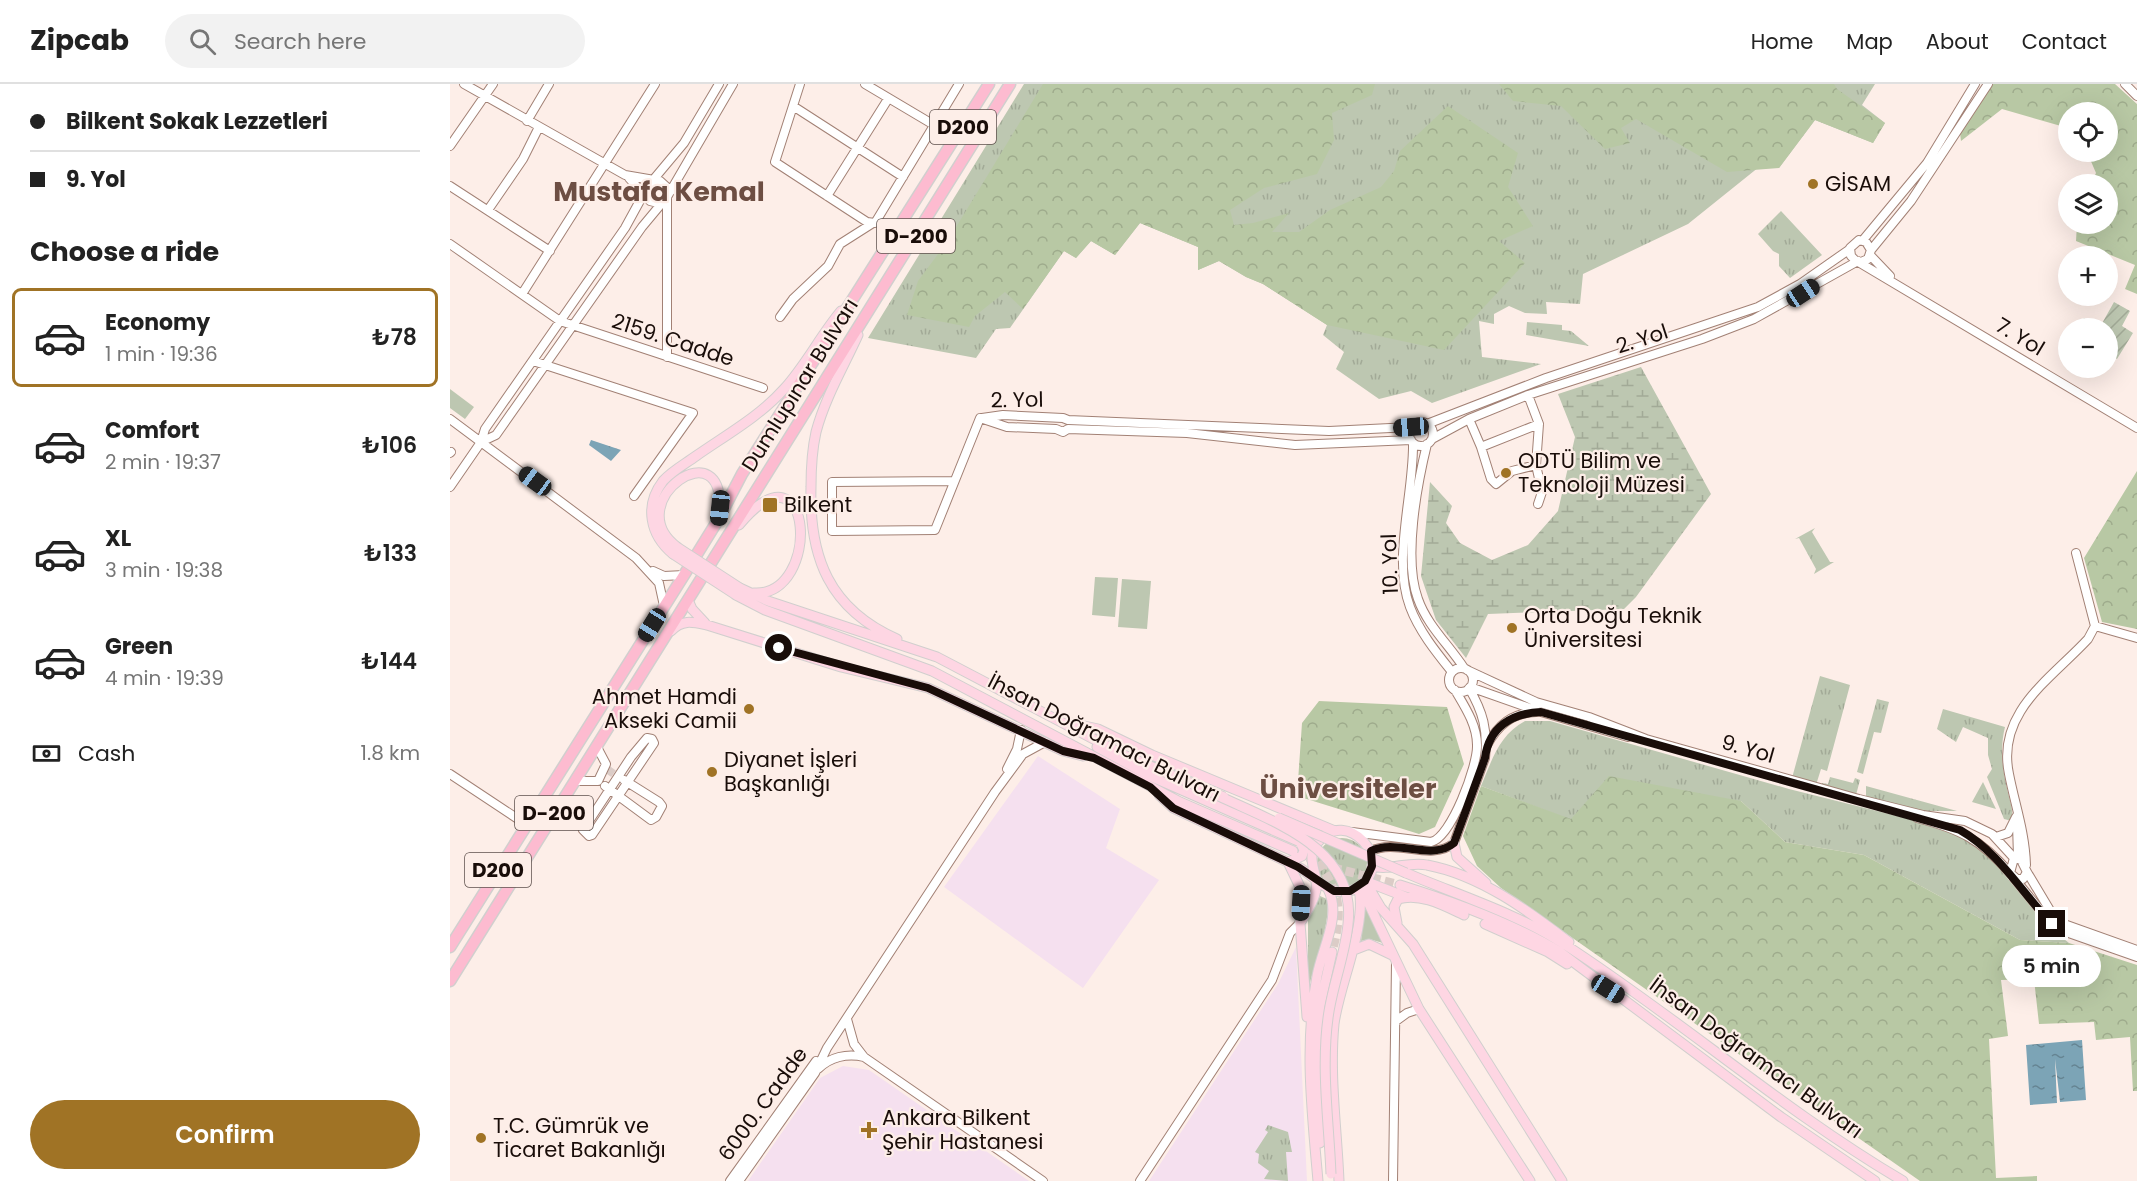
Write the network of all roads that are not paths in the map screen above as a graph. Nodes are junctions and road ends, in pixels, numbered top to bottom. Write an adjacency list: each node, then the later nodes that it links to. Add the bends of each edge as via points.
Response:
1 (464, 84): 15 (street)
2 (493, 84): 15 (street)
3 (549, 84): 19 (street)
4 (654, 84): 25 (street)
5 (719, 84): 29 (street, via 684,143)
6 (733, 84): 33 (street)
7 (800, 84): 18 (street)
8 (866, 84): 17 (street)
9 (959, 84): 20 (street)
10 (989, 84): 26 (highway, Dumlupınar Bulvarı / D200)
11 (1010, 84): 24 (highway, Dumlupınar Bulvarı / D200)
12 (1975, 84): 36 (street, 2. Yol, via 1927,163)
13 (1988, 84): 40 (street, 2. Yol)
14 (2125, 84): 16 (street)
15 (485, 96): 19 (street); 22 (street)
16 (2137, 96)
17 (888, 99): 20 (street); 23 (street)
18 (793, 106): 23 (street); 32 (street, via 775,162)
19 (527, 121): 21 (street)
20 (934, 125): 28 (street)
21 (539, 128): 25 (street); 34 (street)
22 (450, 146)
23 (859, 148): 28 (street); 32 (street)
24 (965, 157): 45 (highway, Dumlupınar Bulvarı / D-200)
25 (605, 164): 27 (street); 39 (street)
26 (936, 169): 42 (highway, Dumlupınar Bulvarı / D-200)
27 (625, 175): 29 (street); 31 (street)
28 (903, 177): 35 (street)
29 (653, 180): 31 (street); 33 (street, via 663,183)
30 (450, 186): 34 (street)
31 (643, 194): 33 (street, via 650,201); 47 (street, via 625,228)
32 (827, 196): 35 (street)
33 (666, 197): 48 (street); 51 (street)
34 (488, 210): 39 (street)
35 (873, 223): 46 (street, via 840,244 828,266)
36 (1863, 240): 38 (street, 2. Yol, via 1856,241); 40 (street)
37 (450, 244): 43 (street, 2159. Cadde)
38 (1850, 249): 41 (street, via 1852,258); 49 (street, 2. Yol, via 1779,296)
39 (550, 251): 43 (street)
40 (1871, 253): 41 (street, 2. Yol); 44 (street, 7. Yol, via 1886,273)
41 (1860, 262): 44 (street, 7. Yol); 50 (street, 2. Yol, via 1777,308)
42 (860, 289): 79 (highway, Dumlupınar Bulvarı / D-200, via 742,474); 81 (main road, via 823,332 783,390 663,482 654,498 651,519 661,544)
43 (522, 294): 47 (street, 2159. Cadde)
44 (1915, 295): 66 (street, 7. Yol)
45 (866, 315): 80 (highway, Dumlupınar Bulvarı / D-200); 92 (main road, via 828,396 816,434 812,537 824,573 858,616 890,636)
46 (780, 317)
47 (561, 321): 48 (street, 2159. Cadde); 52 (street)
48 (572, 326): 51 (street, 2159. Cadde); 53 (street)
49 (1696, 329): 50 (street); 60 (street, 2. Yol, via 1559,374)
50 (1702, 339): 55 (street, 2. Yol)
51 (667, 357): 54 (street, 2159. Cadde)
52 (533, 361): 53 (street); 71 (street, via 485,429)
53 (545, 365): 71 (street, via 496,435); 77 (street, via 693,413)
54 (762, 388)
55 (1528, 395): 59 (street, 2. Yol); 61 (street)
56 (980, 418): 57 (street, 2. Yol); 67 (street, 2. Yol, via 1007,427); 75 (street)
57 (1059, 418): 62 (street, 2. Yol); 67 (street)
58 (450, 419): 71 (street)
59 (1469, 419): 70 (street, 2. Yol); 73 (street)
60 (1427, 424): 65 (street, 2. Yol, via 1420,422); 70 (street, via 1432,429)
61 (1539, 424): 73 (street); 74 (street)
62 (1068, 425): 63 (street, 2. Yol); 67 (street, 2. Yol, via 1063,432); 68 (street, 2. Yol)
63 (1223, 425): 64 (street, 2. Yol); 68 (street)
64 (1236, 426): 65 (street, 2. Yol, via 1329,431); 69 (street)
65 (1411, 427): 72 (street)
66 (2137, 428)
67 (1056, 429)
68 (1222, 438): 69 (street, 2. Yol)
69 (1234, 440): 72 (street, 2. Yol, via 1295,445)
70 (1429, 441): 72 (street, 2. Yol, via 1420,446); 93 (street, 10. Yol, via 1414,528 1413,579 1418,600 1434,629)
71 (481, 442): 76 (street); 83 (street)
72 (1412, 442): 94 (street, 10. Yol, via 1404,552 1406,594 1418,624)
73 (1481, 447): 74 (street, via 1496,484 1512,471)
74 (1536, 465): 78 (street, via 1542,492)
75 (953, 481): 75 (street, via 934,530 832,531 832,482)
76 (450, 488)
77 (634, 496)
78 (1538, 504)
79 (718, 520): 81 (main road, via 720,497 711,476 692,472 684,477 667,490 661,503 660,520); 84 (highway, Dumlupınar Bulvarı / D-200)
80 (722, 545): 85 (main road, via 764,500 780,498 798,512 801,542 790,570 763,592); 86 (highway, Dumlupınar Bulvarı / D-200)
81 (675, 550): 85 (main road, bridge)
82 (2076, 553): 89 (street)
83 (649, 569): 84 (street, via 664,576); 87 (street, via 662,590)
84 (684, 575): 87 (highway, Dumlupınar Bulvarı / D-200)
85 (738, 592): 92 (main road, İhsan Doğramacı Bulvarı); 104 (main road, İhsan Doğramacı Bulvarı, via 765,610 932,671)
86 (688, 600): 88 (main road); 91 (highway, Dumlupınar Bulvarı / D-200)
87 (664, 606): 117 (highway, Dumlupınar Bulvarı / D-200)
88 (707, 625): 91 (main road, via 690,621 677,625); 100 (main road, via 928,688)
89 (2095, 626): 90 (street); 112 (street, via 2088,639 2024,704 2011,725 2007,752)
90 (2137, 638)
91 (659, 645): 102 (highway, Dumlupınar Bulvarı / D-200)
92 (937, 657): 96 (main road, İhsan Doğramacı Bulvarı)
93 (1466, 669): 94 (street); 95 (street, 10. Yol, via 1472,676); 122 (street, 9. Yol, via 1536,702 1646,739 1859,799 1923,815 1960,819)
94 (1452, 672): 97 (street, 10. Yol, via 1449,682)
95 (1469, 687): 97 (street); 98 (street, 9. Yol); 103 (street, 10. Yol, via 1483,712)
96 (1002, 690): 99 (main road, İhsan Doğramacı Bulvarı); 124 (main road, İhsan Doğramacı Bulvarı, via 1110,755)
97 (1455, 690): 115 (street, 10. Yol, via 1473,721 1478,744)
98 (1541, 712): 103 (street, 9. Yol, via 1523,713 1502,724); 132 (street, 9. Yol, via 1950,826 1979,842)
99 (1058, 720): 114 (main road, İhsan Doğramacı Bulvarı, bridge, via 1124,755); 119 (main road, via 1098,729)
100 (1021, 730): 101 (main road); 111 (street, via 1017,749)
101 (1045, 742): 104 (main road); 111 (street, via 1023,754)
102 (597, 747): 105 (street); 107 (highway, Dumlupınar Bulvarı / D-200)
103 (1486, 747): 115 (street, 10. Yol, via 1485,758)
104 (1094, 758): 110 (main road, İhsan Doğramacı Bulvarı)
105 (611, 772): 108 (street); 108 (street, via 641,742 652,739 654,743); 109 (street); 109 (street)
106 (450, 774): 117 (street)
107 (574, 781): 109 (street); 150 (highway, Dumlupınar Bulvarı / D-200)
108 (628, 782): 113 (street); 113 (street, via 659,802 662,806 656,817 651,820)
109 (603, 785): 113 (street); 113 (street, via 583,830 589,836)
110 (1150, 787): 126 (main road, İhsan Doğramacı Bulvarı); 129 (main road, via 1173,808)
111 (994, 792): 154 (street, 6000. Cadde)
112 (2014, 793): 116 (street); 131 (street, via 2023,825)
113 (618, 796)
114 (1220, 796): 151 (main road, İhsan Doğramacı Bulvarı, bridge, via 1300,826 1543,932); 160 (main road, bridge, via 1313,844 1335,869 1346,895 1348,925 1330,998 1326,1038)
115 (1462, 807): 118 (street, 10. Yol); 120 (street, 10. Yol)
116 (2016, 816): 122 (street, via 2008,833); 128 (street)
117 (527, 825): 139 (highway, Dumlupınar Bulvarı / D200)
118 (1448, 828): 120 (street); 121 (street, via 1441,838 1431,842)
119 (1335, 831): 121 (main road); 123 (main road)
120 (1459, 831): 125 (street, 10. Yol)
121 (1352, 832): 127 (main road, via 1364,839)
122 (1996, 837): 128 (street, 9. Yol)
123 (1320, 839): 124 (main road); 133 (main road, via 1311,860)
124 (1300, 842): 129 (main road, via 1302,856)
125 (1454, 843): 127 (street, via 1439,851 1388,845); 137 (main road, via 1462,863)
126 (1293, 851)
127 (1371, 851): 130 (main road)
128 (2016, 858): 131 (street, 9. Yol); 132 (street)
129 (1288, 862): 133 (main road); 142 (main road, via 1300,886)
130 (1372, 866): 134 (main road); 137 (main road, via 1429,865)
131 (2026, 869): 132 (street, via 2023,879); 148 (street, 9. Yol, via 2051,912 2064,924)
132 (2012, 875): 148 (street, 9. Yol, via 2045,916 2063,931)
133 (1315, 877): 136 (main road); 142 (main road, via 1316,891)
134 (1361, 884): 136 (main road, via 1346,891); 138 (main road); 141 (main road); 143 (main road); 149 (main road)
135 (1400, 885): 152 (main road, İhsan Doğramacı Bulvarı, via 1538,939)
136 (1328, 889): 140 (main road)
137 (1497, 893): 151 (main road, via 1549,926)
138 (1406, 897): 143 (main road, via 1398,899 1394,907); 152 (main road, via 1435,902 1529,943)
139 (469, 914): 144 (highway, Dumlupınar Bulvarı); 145 (highway, Dumlupınar Bulvarı / D200)
140 (1334, 914): 141 (main road, via 1347,909); 156 (main road, via 1320,962)
141 (1359, 916): 146 (main road)
142 (1300, 923): 156 (main road); 164 (street, via 1290,933 1272,980)
143 (1398, 924): 169 (main road)
144 (450, 935)
145 (450, 946)
146 (1351, 951): 149 (main road, via 1369,944); 166 (main road, via 1334,1033)
147 (1332, 952): 165 (main road, via 1317,1041)
148 (2135, 953)
149 (1395, 959): 153 (main road); 155 (street)
150 (450, 981)
151 (1643, 998): 171 (main road, İhsan Doğramacı Bulvarı, via 1776,1097)
152 (1628, 1001): 170 (main road, İhsan Doğramacı Bulvarı, via 1781,1117)
153 (1419, 1009): 155 (street); 168 (main road)
154 (847, 1019): 157 (street, 6000. Cadde); 158 (street, via 854,1044)
155 (1396, 1021): 167 (street)
156 (1308, 1035): 165 (main road)
157 (827, 1048): 159 (street, 6000. Cadde); 161 (street, 6000. Cadde)
158 (864, 1057): 159 (street, via 842,1056); 163 (street)
159 (815, 1072): 162 (street, 6000. Cadde)
160 (1332, 1177)
161 (730, 1181)
162 (739, 1181)
163 (1043, 1181)
164 (1140, 1181)
165 (1319, 1181)
166 (1339, 1181)
167 (1393, 1181)
168 (1530, 1181)
169 (1562, 1181)
170 (1875, 1181)
171 (1903, 1181)

